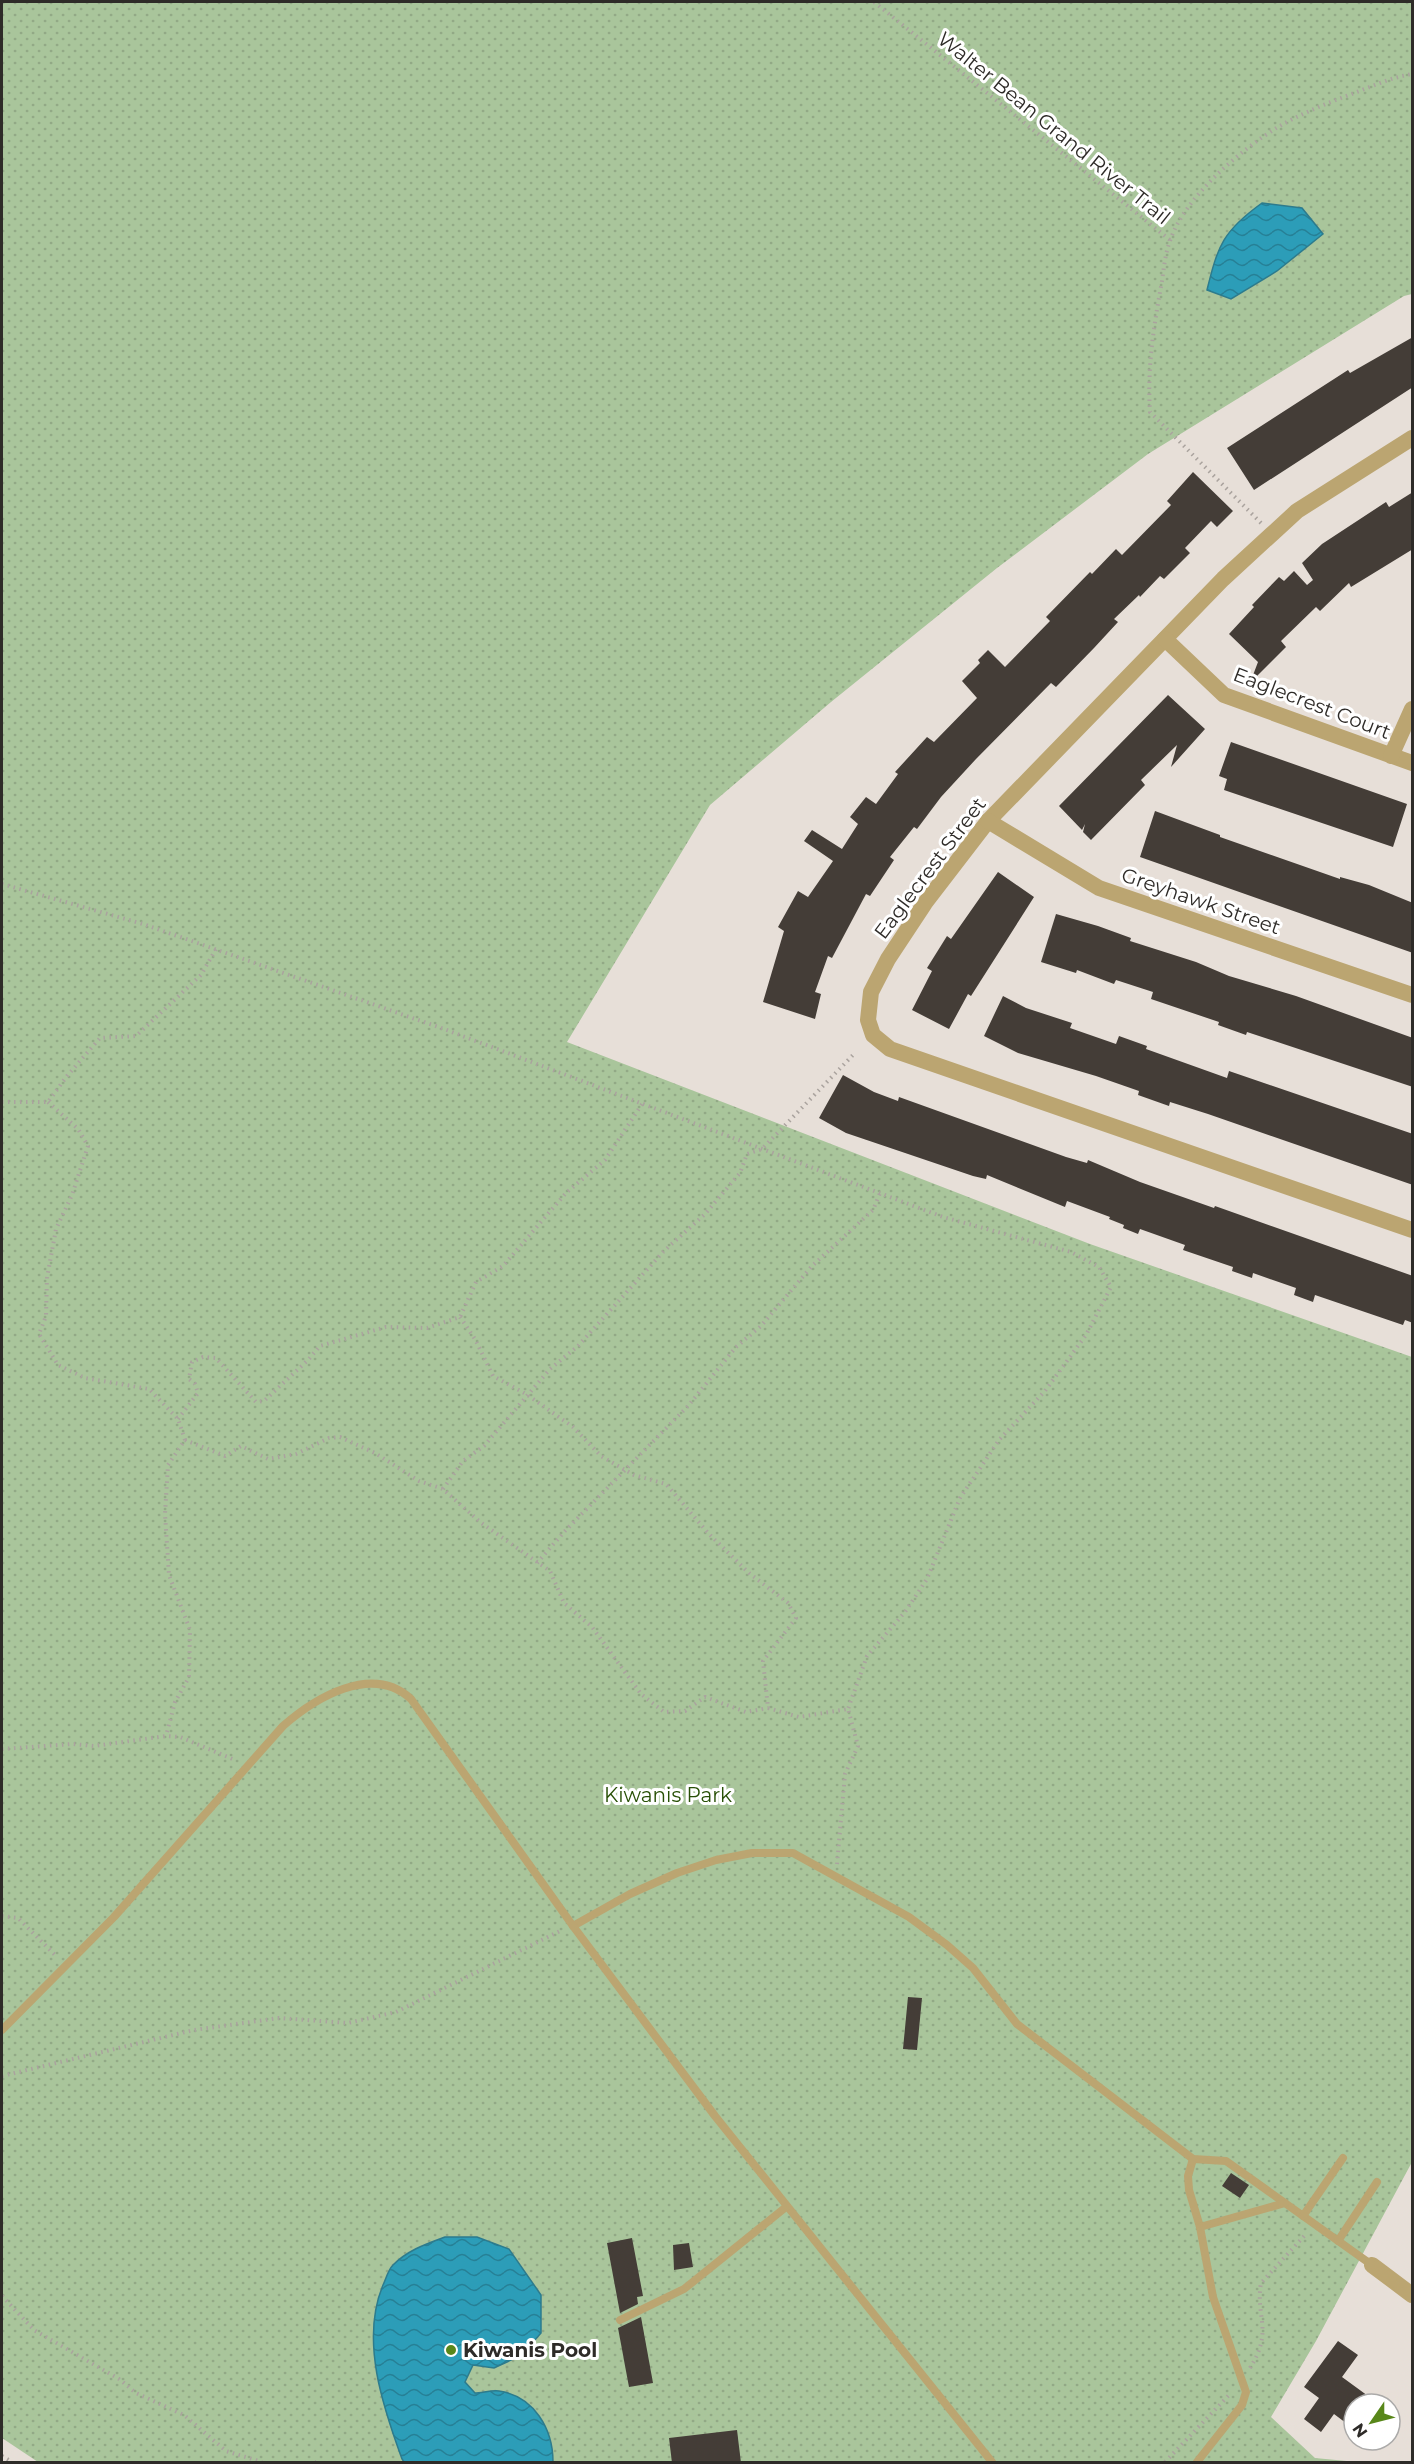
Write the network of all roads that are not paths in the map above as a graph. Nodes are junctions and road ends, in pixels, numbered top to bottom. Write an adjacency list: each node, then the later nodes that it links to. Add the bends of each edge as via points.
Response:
1 (1413, 438): 2 (street, Eaglecrest Street, via 1298,511)
2 (1165, 639): 4 (street, Eaglecrest Court, via 1224,695); 6 (street, Eaglecrest Street)
3 (1413, 709): 4 (street, Eaglecrest Court)
4 (1391, 756): 5 (street, Eaglecrest Court)
5 (1413, 763)
6 (987, 821): 7 (street, Greyhawk Street, via 1100,888); 8 (street, Eaglecrest Street, via 888,959 871,992 868,1020 873,1035 890,1049)
7 (1413, 995)
8 (1413, 1230)
9 (573, 1926): 10 (lane, via 411,1699 394,1687 378,1683 352,1686 298,1713 248,1763 114,1917); 12 (lane, via 677,1873 743,1855 793,1853 909,1917 947,1945 973,1968 1017,2024); 15 (lane)
10 (2, 2030)
11 (1343, 2158): 16 (lane)
12 (1193, 2159): 14 (lane, via 1226,2161); 17 (lane, via 1189,2190)
13 (1377, 2182): 18 (lane)
14 (1285, 2203): 16 (lane); 17 (lane)
15 (786, 2207): 21 (lane, via 684,2289); 22 (lane)
16 (1303, 2216): 18 (lane)
17 (1200, 2226): 23 (lane, via 1214,2297 1246,2392 1242,2406)
18 (1338, 2241): 19 (lane)
19 (1372, 2265): 20 (street)
20 (1413, 2295)
21 (620, 2320)
22 (992, 2463)
23 (1197, 2463)

